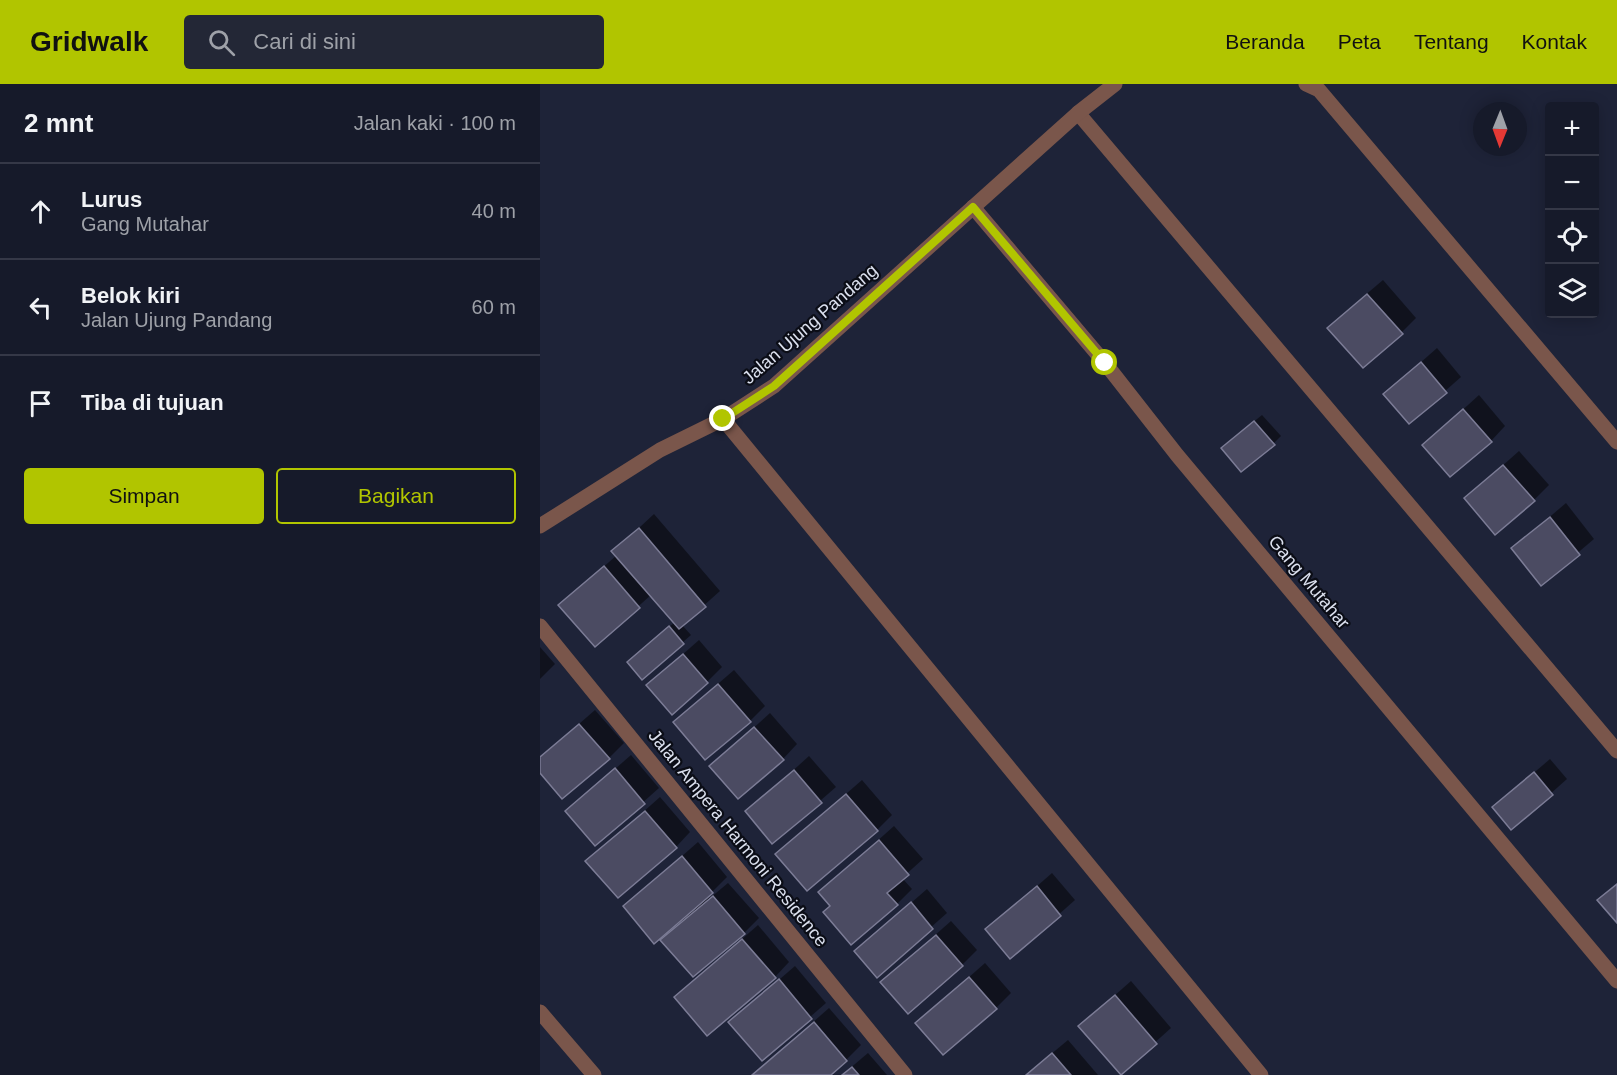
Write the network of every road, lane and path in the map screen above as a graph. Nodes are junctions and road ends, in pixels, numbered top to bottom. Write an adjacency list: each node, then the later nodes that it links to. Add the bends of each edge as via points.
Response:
1 (1115, 84): 3 (street, Jalan Ujung Pandang)
2 (1306, 84): 6 (street, via 1319,90)
3 (1078, 113): 4 (street, Jalan Ujung Pandang); 9 (street)
4 (973, 207): 5 (street, Jalan Ujung Pandang, via 774,386); 10 (street, Gang Mutahar)
5 (723, 419): 7 (street, Jalan Ujung Pandang, via 660,450); 14 (street)
6 (1617, 442)
7 (540, 526)
8 (540, 627): 13 (street, Jalan Ampera Harmoni Residence)
9 (1617, 751)
10 (1617, 981)
11 (540, 1012): 12 (street)
12 (594, 1075)
13 (905, 1075)
14 (1261, 1075)

